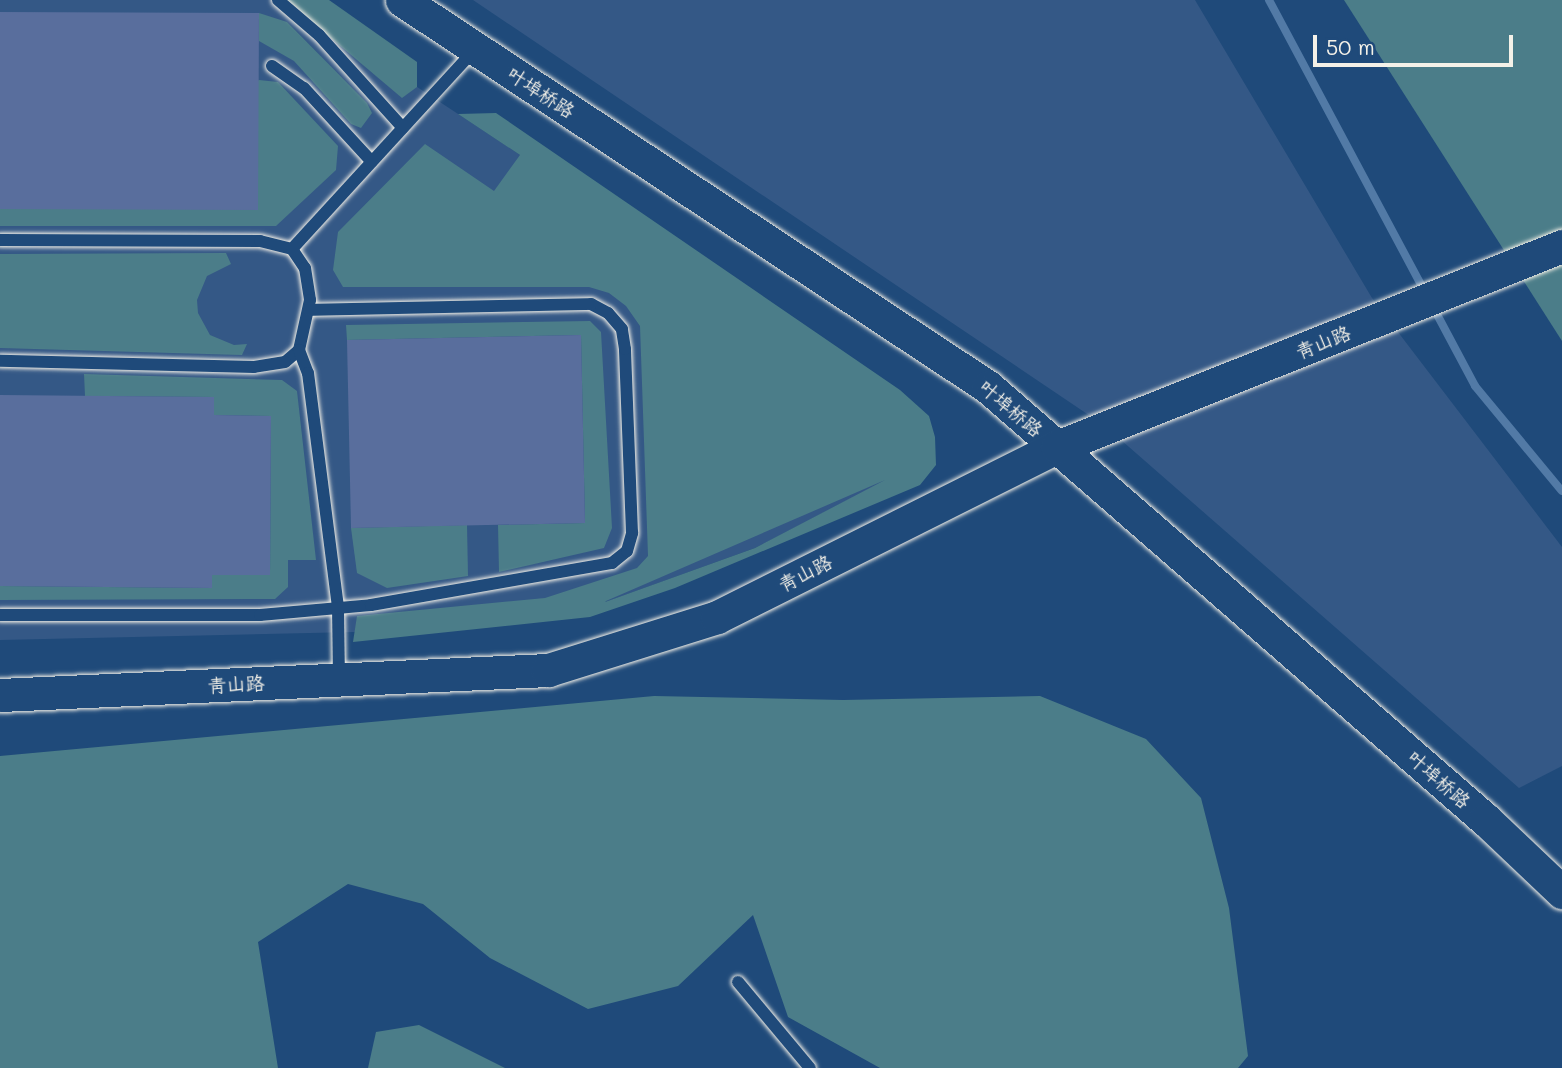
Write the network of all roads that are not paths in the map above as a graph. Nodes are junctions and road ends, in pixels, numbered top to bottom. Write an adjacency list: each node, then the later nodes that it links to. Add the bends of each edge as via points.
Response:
1 (278, 0): 5 (lane, via 319,35)
2 (402, 0): 3 (street, 叶埠桥路)
3 (476, 49): 5 (lane); 13 (street, 叶埠桥路, via 988,387)
4 (272, 66): 6 (lane, via 304,88)
5 (403, 128): 6 (lane)
6 (372, 162): 9 (lane)
7 (0, 240): 9 (lane, via 260,241)
8 (1562, 246): 13 (street, 青山路)
9 (292, 248): 10 (lane, via 305,268)
10 (309, 310): 11 (lane); 14 (lane, via 591,304 608,313 621,328 625,349 632,533 627,551 612,563)
11 (299, 350): 12 (lane, via 285,362 254,367); 14 (lane, via 308,373)
12 (0, 361)
13 (1057, 447): 16 (street, 青山路, via 717,617 548,670); 18 (street, 叶埠桥路, via 1486,820)
14 (338, 608): 15 (lane, via 260,615); 16 (lane)
15 (0, 615)
16 (339, 680): 17 (street, 青山路)
17 (0, 695)
18 (1562, 892)
19 (738, 982): 20 (lane)
20 (810, 1068)

